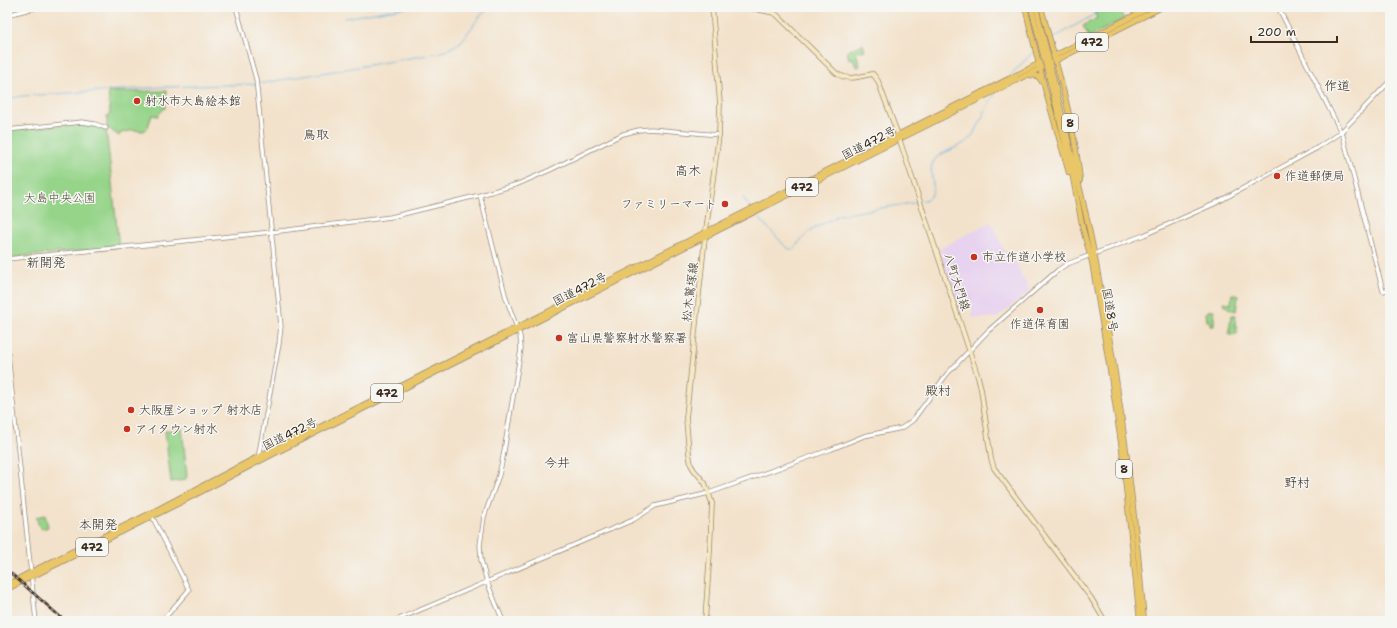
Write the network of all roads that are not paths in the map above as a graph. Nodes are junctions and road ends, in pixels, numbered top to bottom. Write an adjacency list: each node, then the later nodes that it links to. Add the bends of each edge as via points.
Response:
1 (38, 7): 12 (street)
2 (236, 7): 29 (street, via 256,79)
3 (712, 7): 24 (main road, 松木鷲塚線, via 720,104)
4 (747, 7): 25 (main road, 八町大門線, via 777,15 841,76 850,78 874,74)
5 (1026, 7): 16 (highway, 8)
6 (1031, 7): 19 (highway, 国道8号 / 8, bridge)
7 (1036, 7): 19 (highway, 国道8号 / 8, bridge)
8 (1041, 7): 13 (highway, 8)
9 (1151, 7): 14 (highway, 国道472号 / 472)
10 (1162, 7): 15 (highway, 国道472号 / 472)
11 (1278, 7): 23 (street)
12 (7, 15)
13 (1051, 42): 14 (highway, via 1057,49); 15 (highway, 8)
14 (1066, 49): 15 (highway, 国道472号 / 472)
15 (1055, 58): 16 (highway, 国道472号 / 472); 27 (highway, 8, via 1078,160)
16 (1039, 66): 17 (highway, 国道472号 / 472); 20 (highway, 8); 25 (highway, 国道472号 / 472)
17 (1025, 76): 20 (highway, via 1040,78); 25 (highway, 国道472号 / 472)
18 (1390, 81): 23 (street)
19 (1053, 86): 26 (highway, 国道8号 / 8); 27 (highway, 国道8号 / 8)
20 (1045, 89): 26 (highway, 8)
21 (106, 128): 22 (street, via 82,122)
22 (7, 130)
23 (1341, 132): 31 (street, via 1317,148 1214,204 1144,235); 33 (street, via 1383,291)
24 (719, 135): 28 (street, via 651,129 623,134 518,184); 30 (main road, 松木鷲塚線)
25 (899, 137): 30 (highway, 国道472号 / 472); 36 (main road, 八町大門線)
26 (1073, 182): 31 (highway, 国道8号 / 8)
27 (1080, 187): 31 (highway, 国道8号 / 8)
28 (480, 195): 29 (street, via 391,217); 34 (street, via 506,298)
29 (272, 232): 32 (street); 37 (street, via 281,326)
30 (706, 235): 34 (highway, 国道472号 / 472); 38 (main road, 松木鷲塚線, via 686,418 691,464)
31 (1092, 254): 36 (street, via 1058,270 988,331); 52 (highway, 国道8号 / 8, via 1118,417); 53 (highway, 国道8号 / 8, via 1107,320 1122,417)
32 (7, 259)
33 (1390, 289)
34 (517, 329): 37 (highway, 国道472号 / 472); 42 (street, via 521,349 503,457 482,528 481,560)
35 (7, 345): 40 (street)
36 (970, 351): 38 (street, via 947,374 906,426 864,436); 51 (main road, 八町大門線, via 981,389 994,468 1091,598)
37 (258, 459): 39 (highway, 国道472号 / 472)
38 (709, 493): 42 (street, via 655,506 633,520); 50 (main road, 松木鷲塚線, via 712,517)
39 (151, 515): 40 (highway, 国道472号 / 472); 47 (street, via 189,590)
40 (28, 576): 41 (highway); 43 (highway, 国道472号 / 472); 44 (highway, 国道472号 / 472); 45 (highway, via 24,584); 46 (street)
41 (7, 581)
42 (487, 582): 48 (street); 49 (street)
43 (7, 585)
44 (7, 589)
45 (7, 592)
46 (36, 621)
47 (162, 621)
48 (394, 621)
49 (503, 621)
50 (704, 621)
51 (1105, 621)
52 (1140, 621)
53 (1144, 621)

